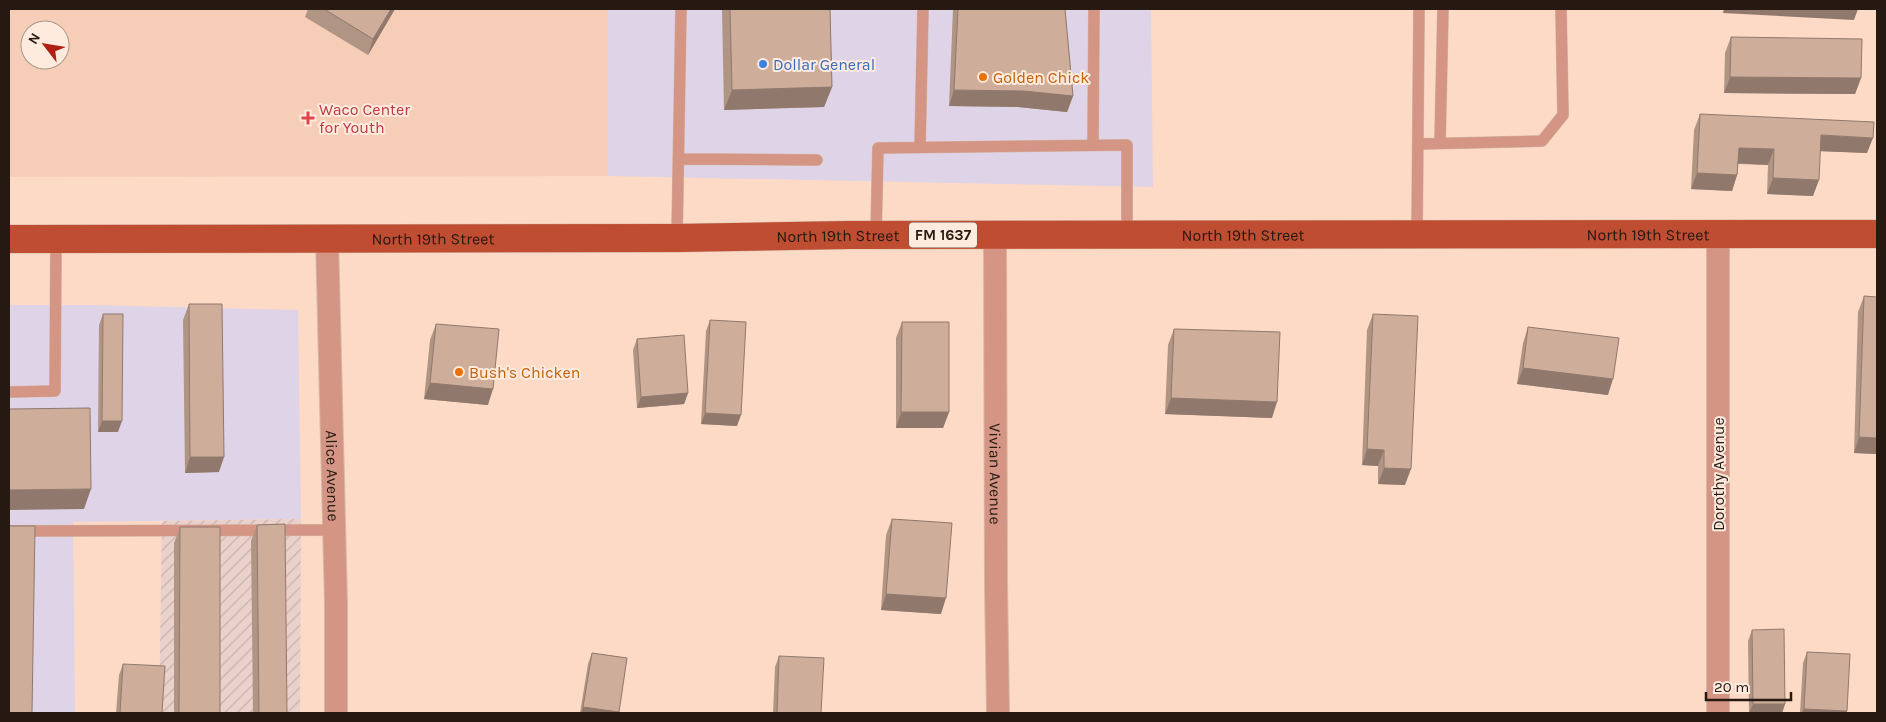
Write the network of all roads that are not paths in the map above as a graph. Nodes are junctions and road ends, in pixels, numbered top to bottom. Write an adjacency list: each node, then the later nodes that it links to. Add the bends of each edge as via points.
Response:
1 (681, 9): 11 (lane)
2 (923, 9): 10 (lane)
3 (1094, 9): 8 (lane)
4 (1419, 9): 9 (lane)
5 (1443, 9): 7 (lane)
6 (1561, 9): 7 (lane, via 1563,115 1542,141)
7 (1440, 143): 9 (lane)
8 (1094, 144): 10 (lane); 17 (lane, via 1127,145)
9 (1418, 144): 18 (lane)
10 (920, 148): 15 (lane, via 878,148)
11 (679, 159): 12 (lane); 20 (lane)
12 (817, 160)
13 (1718, 234): 14 (main road, North 19th Street / FM 1637); 18 (main road, North 19th Street / FM 1637); 28 (street, Dorothy Avenue)
14 (1877, 234)
15 (876, 235): 16 (main road, North 19th Street / FM 1637); 20 (main road, North 19th Street / FM 1637)
16 (995, 235): 17 (main road, North 19th Street / FM 1637); 27 (street, Vivian Avenue)
17 (1127, 235): 18 (main road, North 19th Street / FM 1637)
18 (1417, 235)
19 (328, 238): 20 (main road, North 19th Street / FM 1637); 22 (main road, North 19th Street / FM 1637); 24 (street, Alice Avenue)
20 (677, 238)
21 (9, 239): 22 (main road, North 19th Street / FM 1637)
22 (56, 239): 23 (lane, via 55,391)
23 (9, 392)
24 (334, 530): 25 (lane); 26 (street, Alice Avenue)
25 (9, 531)
26 (336, 713)
27 (998, 713)
28 (1718, 713)

